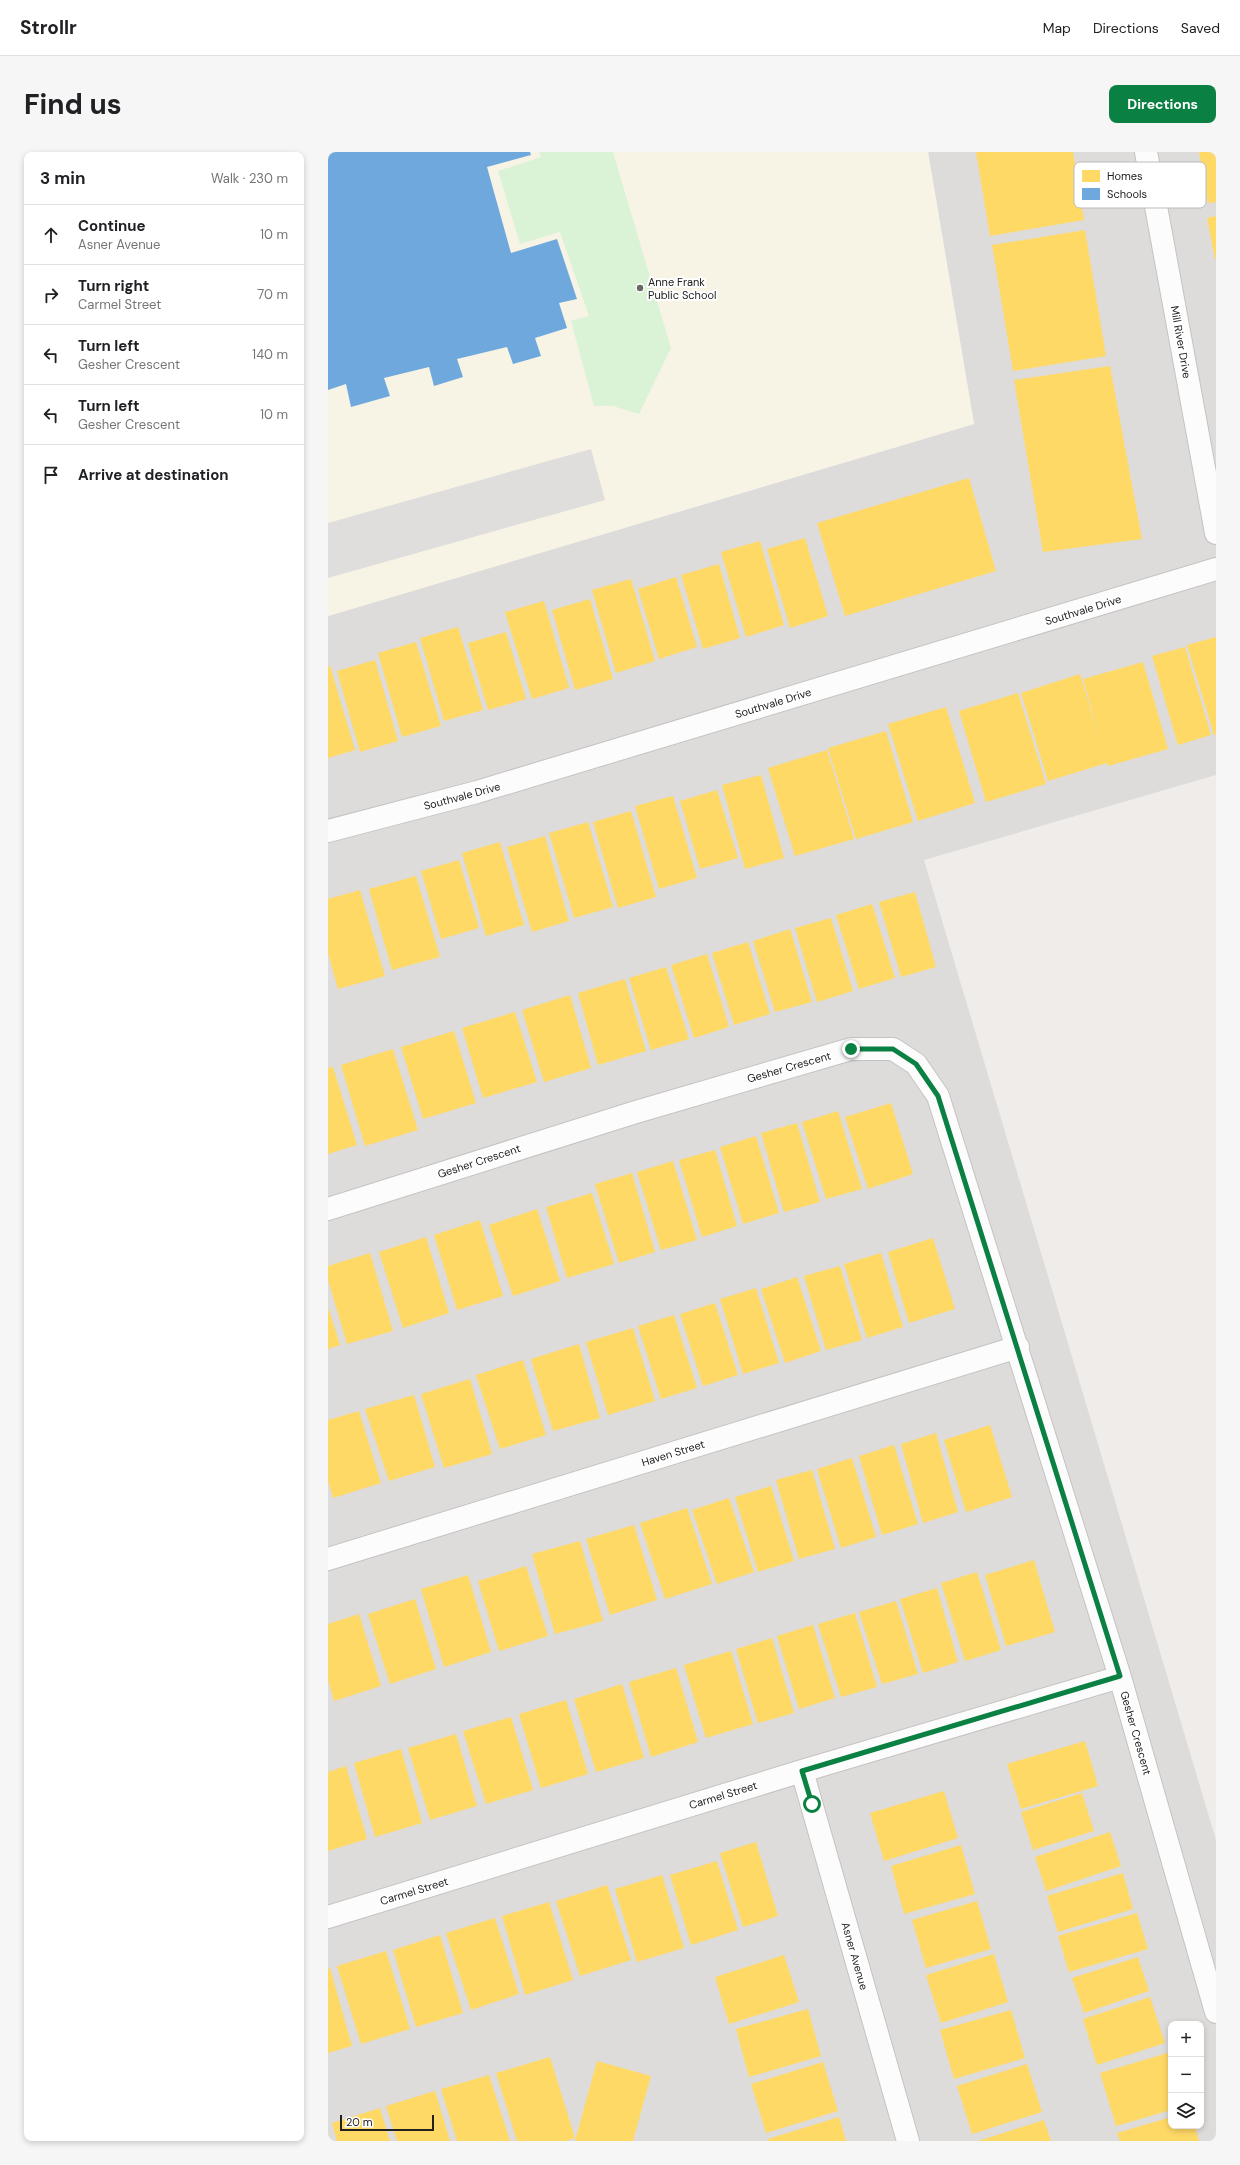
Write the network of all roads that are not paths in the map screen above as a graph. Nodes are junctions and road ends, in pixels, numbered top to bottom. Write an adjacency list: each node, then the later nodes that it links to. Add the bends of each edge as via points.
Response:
1 (1146, 152): 2 (street, Mill River Drive)
2 (1148, 162)
3 (1156, 208): 4 (street, Mill River Drive)
4 (1216, 533)
5 (1216, 569): 6 (street, Southvale Drive, via 477,792)
6 (328, 831)
7 (328, 1209): 8 (street, Gesher Crescent, via 636,1112 851,1049 893,1049 916,1064 938,1096)
8 (1018, 1347): 9 (street, Haven Street); 10 (street, Gesher Crescent)
9 (328, 1560)
10 (1120, 1676): 11 (street, Carmel Street); 13 (street, Gesher Crescent)
11 (802, 1771): 12 (street, Carmel Street); 14 (street, Asner Avenue)
12 (328, 1917)
13 (1216, 2012)
14 (908, 2141)

